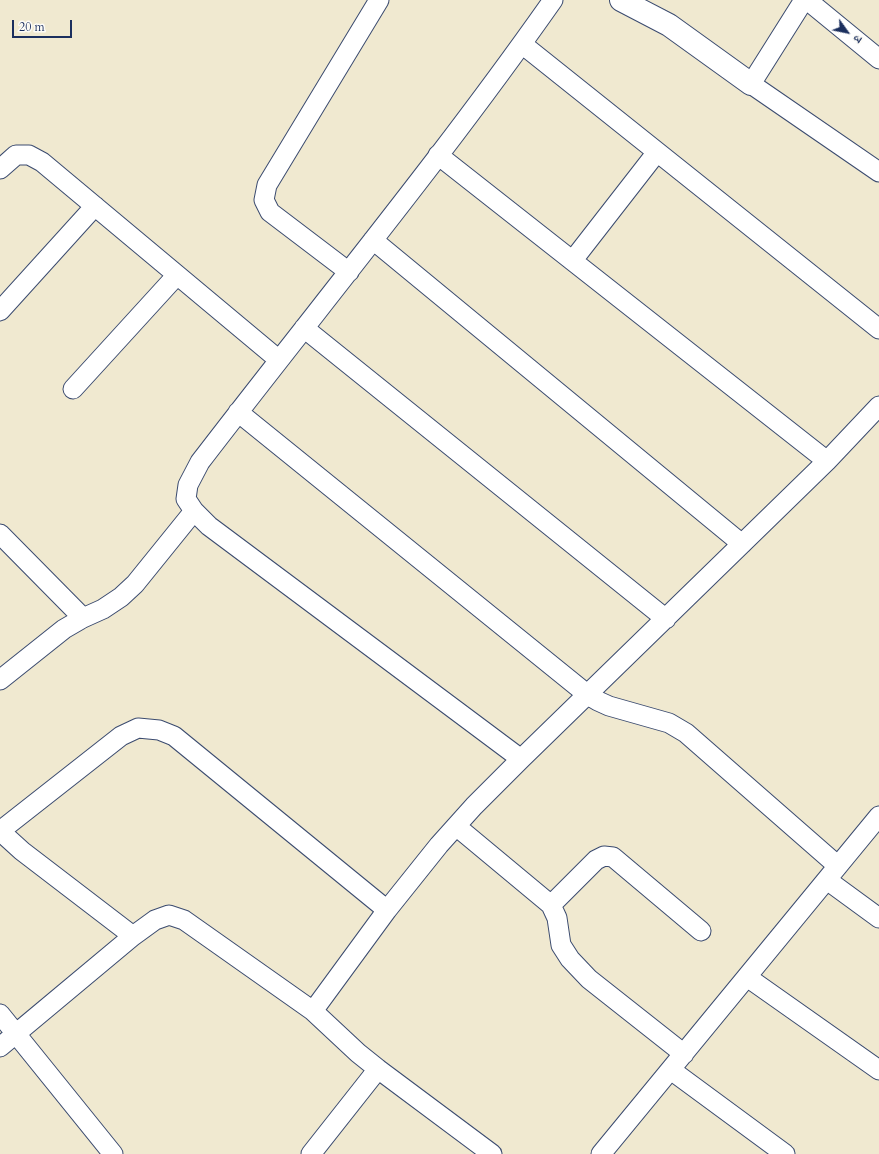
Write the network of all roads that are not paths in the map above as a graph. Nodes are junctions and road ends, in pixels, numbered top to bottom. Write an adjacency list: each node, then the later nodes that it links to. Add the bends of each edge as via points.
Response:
1 (379, 0): 16 (street, via 267,186 264,200 270,212)
2 (553, 0): 6 (street)
3 (621, 0): 8 (street, via 669,25)
4 (804, 0): 8 (street)
5 (807, 0): 7 (street)
6 (522, 44): 9 (street); 10 (street)
7 (879, 59)
8 (751, 84): 12 (street)
9 (657, 152): 15 (street); 20 (street)
10 (438, 155): 14 (street); 15 (street)
11 (0, 169): 13 (street, via 16,155 29,155 42,162)
12 (879, 172)
13 (95, 206): 17 (street); 18 (street)
14 (373, 240): 16 (street); 28 (street)
15 (573, 260): 25 (street)
16 (349, 272): 19 (street)
17 (177, 275): 21 (street); 22 (street)
18 (0, 311)
19 (304, 328): 21 (street); 30 (street)
20 (879, 329)
21 (279, 360): 24 (street)
22 (73, 389)
23 (879, 406): 25 (street)
24 (238, 412): 26 (street, via 200,462 188,485 186,499); 32 (street)
25 (828, 461): 28 (street)
26 (194, 511): 29 (street, via 135,584 103,609); 33 (street, via 209,526)
27 (0, 534): 29 (street)
28 (742, 544): 30 (street)
29 (83, 618): 31 (street)
30 (666, 619): 32 (street)
31 (0, 680)
32 (588, 695): 33 (street); 37 (street, via 609,706 669,723 686,733)
33 (521, 759): 35 (street)
34 (879, 816): 37 (street)
35 (456, 826): 39 (street); 40 (street)
36 (0, 831): 40 (street, via 121,736 138,728 159,730 174,736); 43 (street, via 22,851)
37 (838, 866): 38 (street)
38 (827, 880): 41 (street); 44 (street)
39 (551, 905): 42 (street, via 596,860 604,856 613,857); 49 (street, via 557,918 561,945 570,959 590,979)
40 (387, 910): 45 (street)
41 (879, 918)
42 (701, 930)
43 (133, 936): 45 (street, via 162,917 169,915 184,920); 47 (street)
44 (747, 977): 49 (street); 52 (street)
45 (313, 1011): 50 (street)
46 (0, 1014): 47 (street)
47 (16, 1034): 48 (street); 53 (street)
48 (0, 1047)
49 (684, 1054): 51 (street)
50 (378, 1069): 54 (street); 55 (street)
51 (671, 1070): 56 (street); 57 (street)
52 (879, 1070)
53 (113, 1154)
54 (311, 1154)
55 (492, 1154)
56 (601, 1154)
57 (785, 1154)

